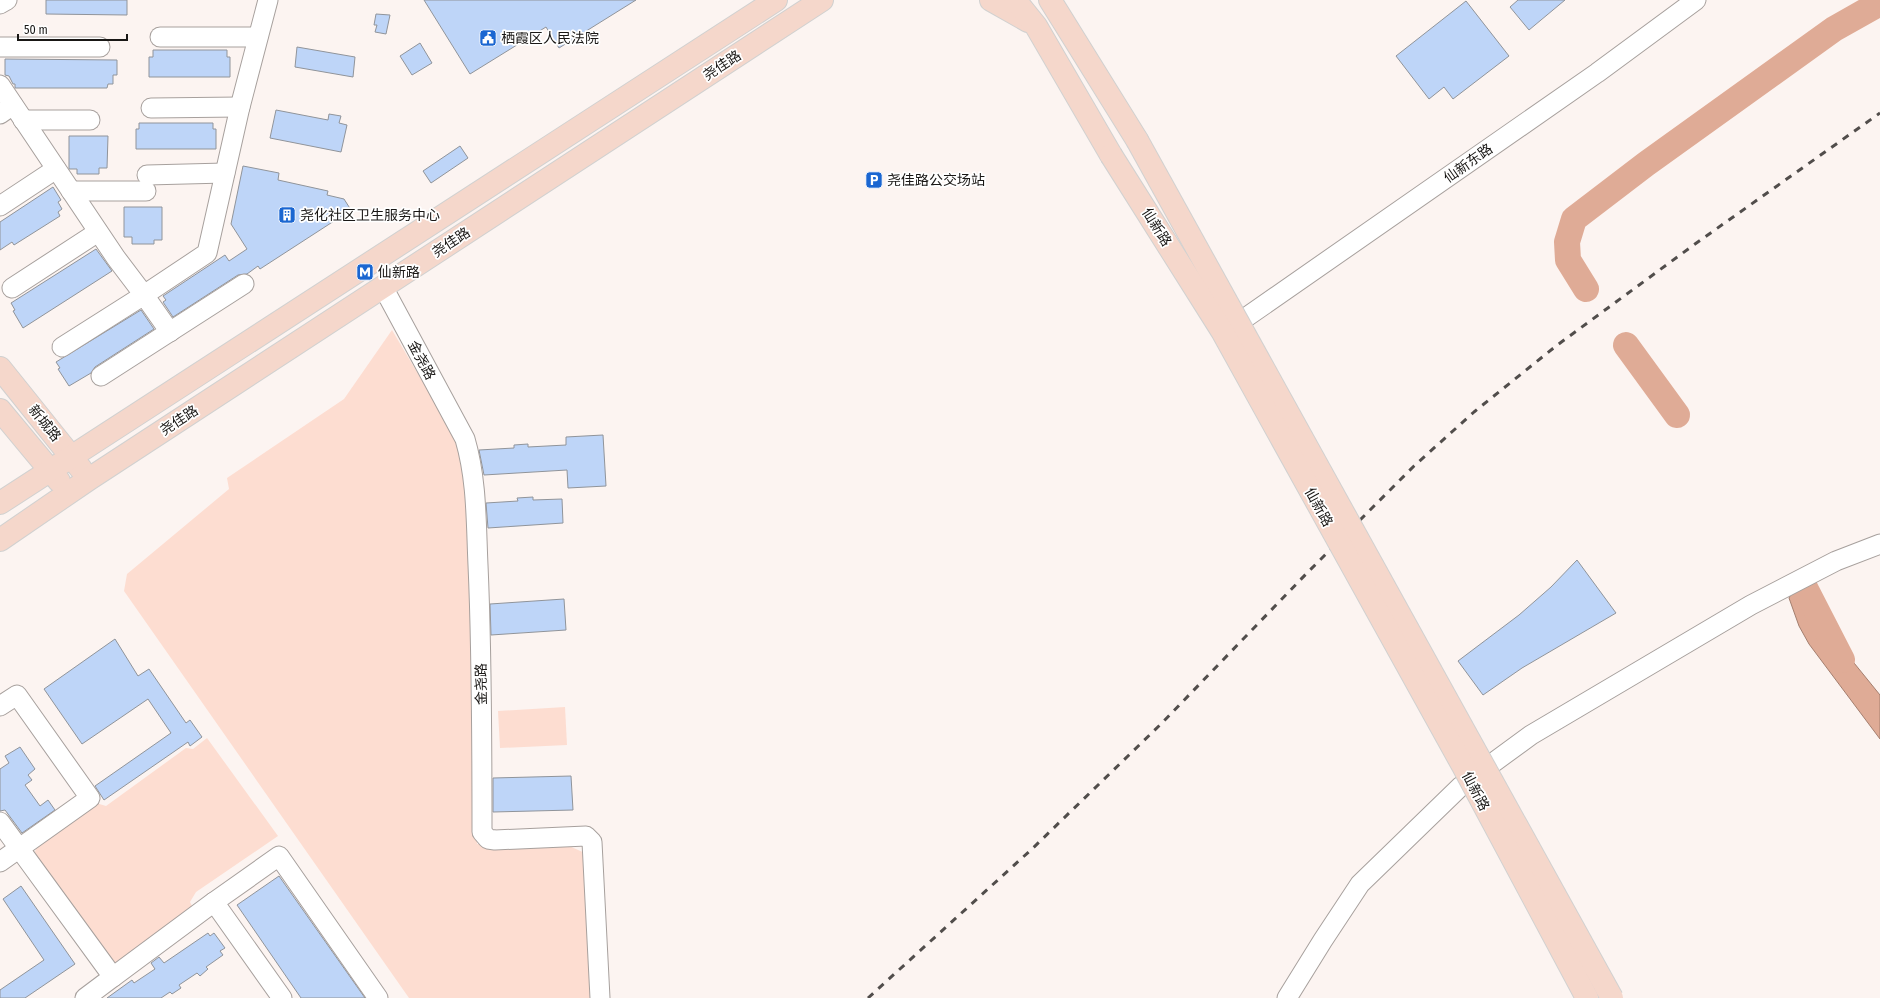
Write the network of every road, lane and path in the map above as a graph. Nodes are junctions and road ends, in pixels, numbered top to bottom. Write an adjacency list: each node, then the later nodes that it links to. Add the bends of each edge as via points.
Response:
1 (7, 0): 10 (street)
2 (268, 0): 13 (street)
3 (776, 0): 37 (main road, 尧佳路)
4 (822, 0): 28 (main road, 尧佳路)
5 (991, 0): 11 (main road, 仙新路)
6 (1015, 0): 11 (main road, 仙新路)
7 (1036, 0): 16 (main road, 仙新路)
8 (1050, 0): 16 (main road, 仙新路)
9 (1696, 0): 31 (street, 仙新东路)
10 (0, 4)
11 (1036, 26): 55 (main road, 仙新路, bridge, via 1111,155 1222,331 1463,766)
12 (160, 37): 13 (street)
13 (258, 37): 18 (street)
14 (100, 46): 15 (street)
15 (0, 47)
16 (1103, 84): 31 (main road, 仙新路, bridge, via 1137,140)
17 (0, 85): 20 (street)
18 (240, 107): 19 (street); 23 (street)
19 (151, 108)
20 (12, 113): 21 (street); 22 (street)
21 (90, 120)
22 (56, 169): 24 (street); 25 (street)
23 (225, 173): 24 (street); 30 (street, via 207,253)
24 (71, 192): 26 (street)
25 (0, 206)
26 (98, 232): 29 (street); 30 (street)
27 (244, 284): 32 (street)
28 (383, 287): 39 (main road, 尧佳路); 53 (street, 金尧路, via 464,439 471,461 480,603 482,832 488,839 495,840 586,836 592,842)
29 (12, 288)
30 (144, 295): 32 (street); 33 (street)
31 (1238, 323): 56 (main road, 仙新路, bridge)
32 (170, 332): 35 (street)
33 (62, 347)
34 (0, 368): 37 (main road, 新城路)
35 (101, 376)
36 (0, 410): 38 (main road, 新城路)
37 (71, 457): 38 (main road, 尧佳路); 39 (main road, 新城路)
38 (50, 470): 40 (main road, 新城路); 41 (main road, 尧佳路)
39 (89, 479): 40 (main road, 尧佳路)
40 (68, 493): 42 (main road, 尧佳路)
41 (0, 503)
42 (0, 540)
43 (1880, 544): 54 (street, via 1836,561 1751,605 1532,735 1460,787 1360,884)
44 (0, 706): 46 (street, via 17,695 90,798)
45 (0, 822): 46 (street)
46 (20, 848): 47 (street); 49 (street)
47 (0, 862)
48 (214, 902): 49 (street); 51 (street); 52 (street, via 279,856)
49 (113, 977): 50 (street)
50 (85, 998)
51 (282, 998)
52 (378, 998)
53 (600, 998)
54 (1287, 998)
55 (1588, 998)
56 (1612, 998)

